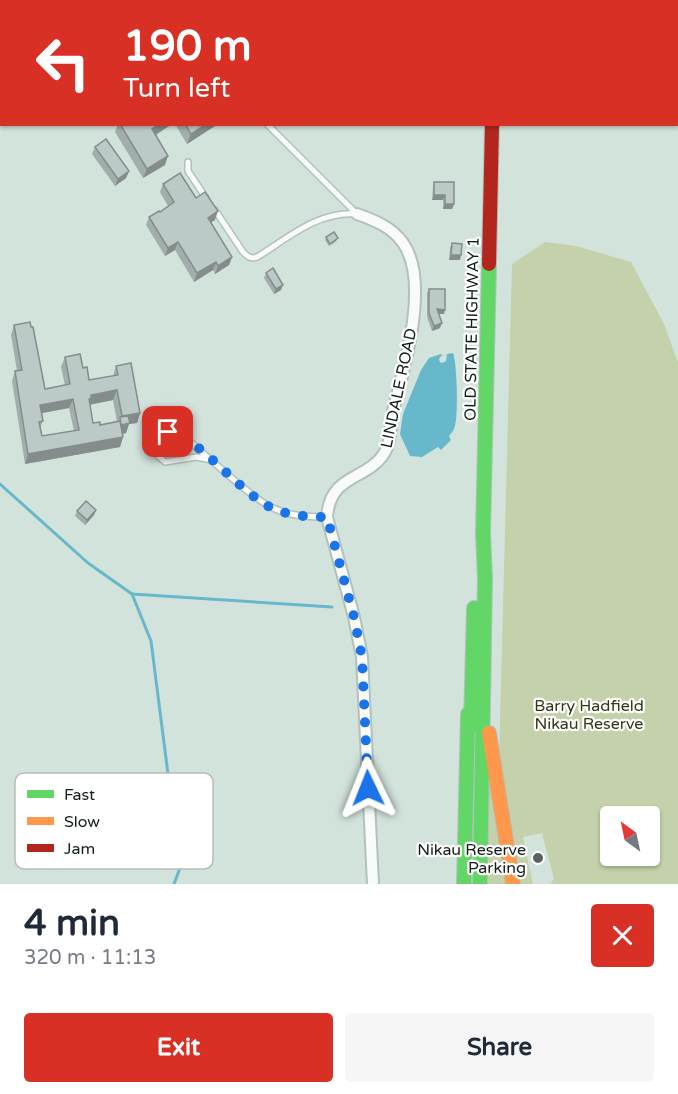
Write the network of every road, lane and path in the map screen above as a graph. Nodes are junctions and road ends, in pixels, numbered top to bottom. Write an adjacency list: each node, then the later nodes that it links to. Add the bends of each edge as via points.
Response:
1 (269, 126): 4 (lane)
2 (492, 126): 7 (main road, OLD STATE HIGHWAY 1)
3 (188, 162): 4 (lane, via 188,171 249,257 256,258 315,220)
4 (357, 214): 6 (street, LINDALE ROAD, via 391,230 403,243 412,261 413,315 387,448 376,462 336,489)
5 (212, 460): 5 (lane, via 196,457 165,462 156,454 153,443 160,434 174,433); 6 (lane, via 253,496 276,509)
6 (327, 517): 10 (street, via 362,657)
7 (483, 533): 8 (main road, OLD STATE HIGHWAY 1); 9 (main road, OLD STATE HIGHWAY 1, via 475,583)
8 (483, 661): 13 (main road, OLD STATE HIGHWAY 1); 14 (main road, via 491,752)
9 (472, 681): 11 (main road); 12 (main road, OLD STATE HIGHWAY 1)
10 (372, 884)
11 (464, 884)
12 (470, 884)
13 (480, 884)
14 (513, 884)

